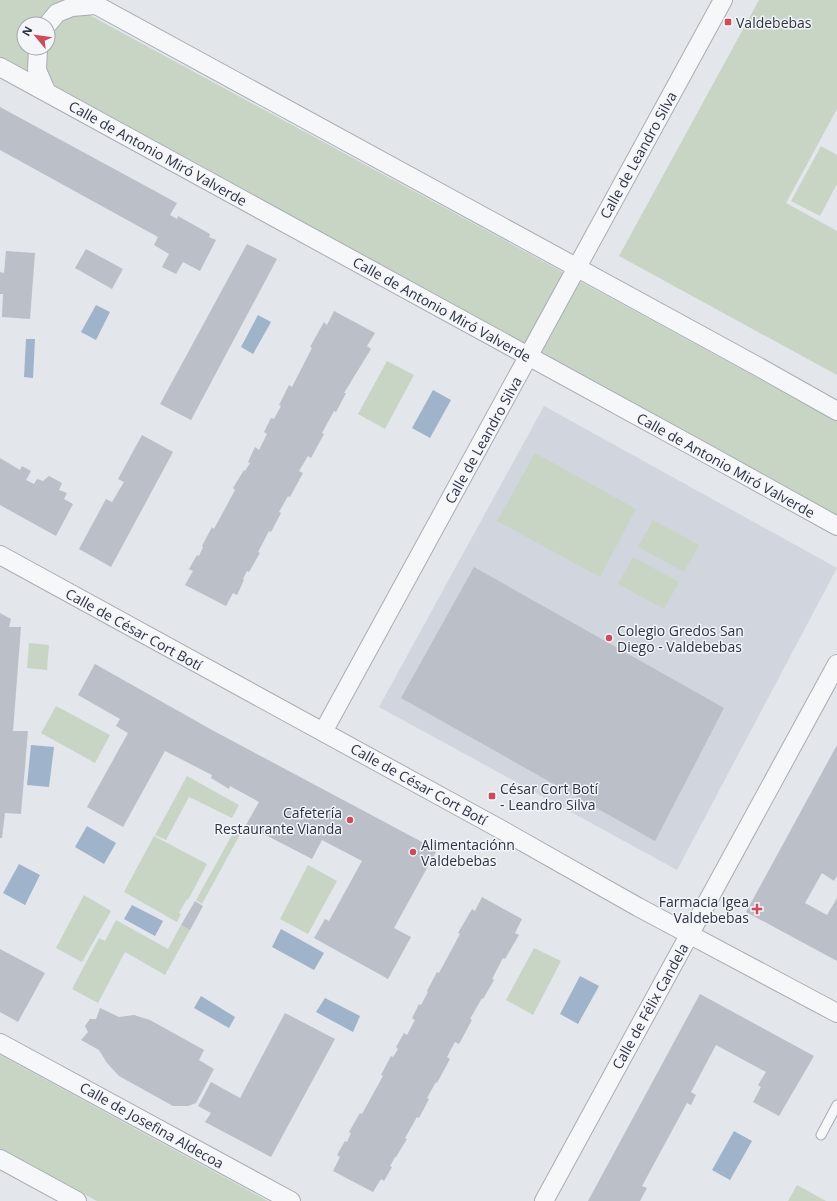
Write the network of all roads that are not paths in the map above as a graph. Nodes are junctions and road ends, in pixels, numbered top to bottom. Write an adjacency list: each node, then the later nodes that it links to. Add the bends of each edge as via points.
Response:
1 (723, 0): 7 (street, Calle de Leandro Silva)
2 (91, 2): 3 (street, via 72,7); 7 (street)
3 (55, 16)
4 (38, 56): 6 (street, via 37,70)
5 (0, 67): 6 (street, Calle de Antonio Miró Valverde)
6 (47, 93): 8 (street, Calle de Antonio Miró Valverde)
7 (577, 268): 8 (street, Calle de Leandro Silva); 9 (street)
8 (528, 356): 10 (street, Calle de Antonio Miró Valverde); 13 (street, Calle de Leandro Silva)
9 (837, 411)
10 (837, 526)
11 (0, 556): 13 (street, Calle de César Cort Botí)
12 (837, 664): 14 (street, Calle de Félix Candela)
13 (323, 732): 14 (street, Calle de César Cort Botí)
14 (689, 934): 15 (street, Calle de César Cort Botí); 22 (street, Calle de Félix Candela)
15 (837, 1014)
16 (5, 1047): 21 (street, Calle de Josefina Aldecoa)
17 (837, 1105): 18 (lane)
18 (821, 1135)
19 (0, 1159): 20 (street)
20 (77, 1201)
21 (291, 1201)
22 (544, 1201)

